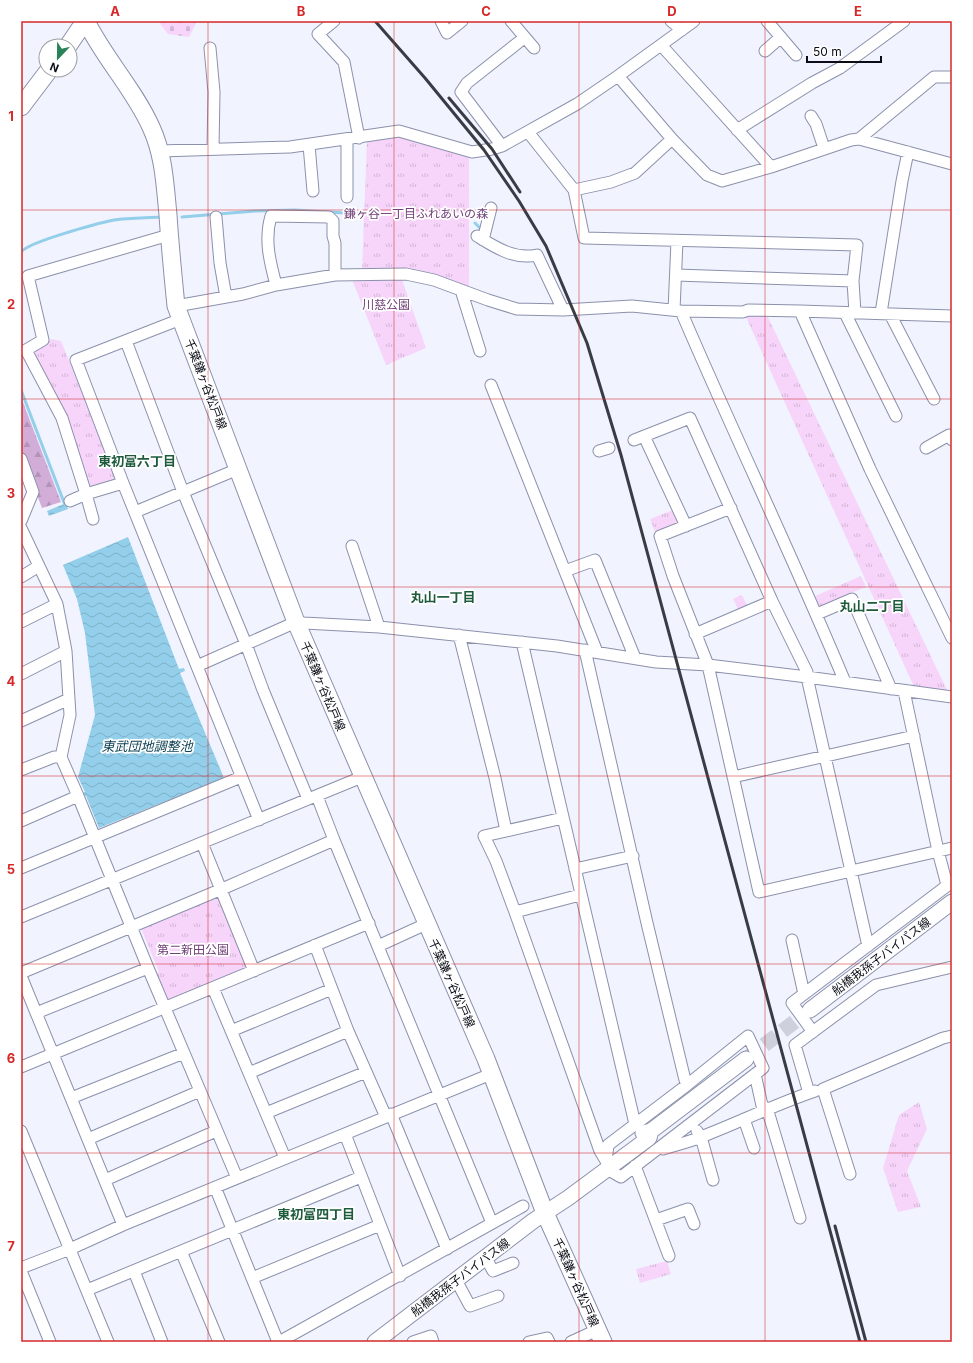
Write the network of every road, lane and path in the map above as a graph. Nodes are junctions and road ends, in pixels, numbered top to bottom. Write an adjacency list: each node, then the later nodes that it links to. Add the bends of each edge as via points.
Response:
1 (86, 21): 12 (main road); 34 (main road, 千葉鎌ヶ谷松戸線, via 93,36 145,115)
2 (334, 21): 26 (street, via 318,34 344,62)
3 (441, 21): 4 (street, via 447,33)
4 (462, 21)
5 (511, 21): 13 (street)
6 (671, 21): 10 (street)
7 (694, 21): 10 (street)
8 (767, 21): 11 (street)
9 (904, 21): 24 (street, via 840,68)
10 (682, 30): 14 (street)
11 (781, 37): 17 (street); 18 (street)
12 (74, 38)
13 (524, 38): 16 (street); 31 (street, via 467,83 461,92)
14 (661, 44): 19 (street); 24 (street)
15 (210, 48): 33 (street, via 214,92)
16 (534, 48)
17 (764, 51)
18 (796, 55)
19 (618, 76): 25 (street, via 577,104); 29 (street)
20 (952, 77): 27 (street, via 934,77)
21 (43, 78): 22 (main road)
22 (21, 107)
23 (812, 116): 32 (street)
24 (738, 130): 37 (street)
25 (528, 132): 31 (street); 39 (street)
26 (358, 138): 28 (street); 31 (street, via 399,131 472,152)
27 (860, 139): 32 (street); 35 (street)
28 (347, 140): 30 (street); 40 (street)
29 (672, 140): 37 (street, via 707,175 722,181); 39 (street, via 635,173 611,182)
30 (309, 145): 33 (street); 38 (street)
31 (502, 146)
32 (824, 148): 37 (street)
33 (213, 149): 34 (street)
34 (160, 151): 43 (main road, 千葉鎌ヶ谷松戸線, via 166,186)
35 (908, 152): 36 (street); 56 (street, via 902,181)
36 (952, 164)
37 (771, 167)
38 (313, 190)
39 (574, 190): 44 (street, via 584,238)
40 (347, 197)
41 (491, 208): 51 (street, via 480,238 509,254 528,257 537,255)
42 (216, 217): 50 (street)
43 (168, 223): 54 (main road, 千葉鎌ヶ谷松戸線); 69 (street, via 28,276 43,340 26,350 62,418)
44 (677, 241): 46 (street); 47 (street, via 857,245)
45 (335, 275): 48 (street); 48 (street, via 333,221 329,217 271,216 268,250); 49 (street, via 406,274 434,280)
46 (676, 275): 47 (street); 52 (street)
47 (853, 281): 55 (street)
48 (276, 285): 50 (street)
49 (461, 290): 51 (street, via 517,309); 59 (street)
50 (226, 297): 54 (street)
51 (562, 310): 52 (street, via 632,306)
52 (678, 310): 53 (street); 83 (street)
53 (800, 311): 55 (street); 89 (street, via 870,469)
54 (179, 313): 58 (street); 66 (main road, 千葉鎌ヶ谷松戸線)
55 (850, 313): 56 (street); 62 (street)
56 (886, 314): 57 (street); 61 (street)
57 (952, 316)
58 (126, 341): 67 (street, via 76,360); 68 (street)
59 (480, 351)
60 (491, 385): 79 (street)
61 (934, 399)
62 (896, 416)
63 (952, 440): 64 (street, via 949,435)
64 (926, 448)
65 (22, 466): 74 (street, via 33,492)
66 (238, 469): 68 (street); 85 (main road, 千葉鎌ヶ谷松戸線)
67 (123, 482): 69 (street); 72 (street)
68 (183, 492): 72 (street); 91 (street)
69 (86, 494): 70 (street); 73 (street)
70 (70, 501)
71 (731, 508): 75 (street); 75 (street, via 690,418 639,438); 81 (street)
72 (135, 512): 96 (street)
73 (93, 519)
74 (21, 521)
75 (686, 526): 87 (street, via 660,536)
76 (21, 528): 78 (street)
77 (352, 546): 86 (street)
78 (39, 566): 80 (street); 82 (street)
79 (565, 571): 94 (street); 95 (street, via 595,560)
80 (21, 576)
81 (772, 601): 87 (street); 99 (street, via 807,672)
82 (57, 604): 84 (street); 93 (street)
83 (817, 614): 100 (street); 101 (street, via 852,599)
84 (21, 622)
85 (296, 622): 86 (street); 91 (street); 111 (main road, 千葉鎌ヶ谷松戸線)
86 (379, 627): 88 (street)
87 (695, 634): 97 (street)
88 (459, 635): 90 (street); 118 (street)
89 (952, 638)
90 (522, 642): 92 (street); 115 (street)
91 (246, 644): 96 (street); 114 (street, via 262,690)
92 (585, 650): 94 (street); 124 (street)
93 (66, 652): 98 (street); 104 (street)
94 (597, 652): 95 (street)
95 (635, 658): 97 (street)
96 (197, 666): 110 (street)
97 (708, 666): 99 (street); 112 (street)
98 (21, 674)
99 (806, 677): 100 (street); 107 (street)
100 (845, 682): 101 (street)
101 (891, 689): 102 (street)
102 (904, 691): 103 (street); 106 (street)
103 (952, 697)
104 (69, 699): 105 (street); 108 (street, via 70,715)
105 (21, 721)
106 (914, 736): 107 (street); 123 (street)
107 (825, 756): 112 (street); 127 (street)
108 (61, 757): 109 (street, via 54,757); 113 (street)
109 (21, 770)
110 (241, 777): 116 (street); 119 (street)
111 (362, 777): 114 (street); 136 (main road, 千葉鎌ヶ谷松戸線)
112 (733, 777): 127 (street, via 759,892)
113 (78, 796): 117 (street); 119 (street)
114 (313, 797): 116 (street); 120 (street)
115 (563, 818): 118 (street); 126 (street)
116 (259, 820): 121 (street)
117 (21, 821)
118 (506, 831): 133 (street, via 484,836)
119 (94, 837): 125 (street); 128 (street)
120 (334, 840): 130 (street); 135 (street)
121 (202, 843): 128 (street); 130 (street)
122 (952, 848): 123 (street)
123 (938, 850): 127 (street); 129 (street)
124 (632, 856): 126 (street); 164 (street)
125 (21, 868)
126 (575, 869): 131 (street)
127 (851, 870): 141 (street)
128 (112, 880): 134 (street); 137 (street)
129 (950, 883): 141 (street)
130 (222, 889): 137 (street); 144 (street)
131 (580, 895): 133 (street); 175 (street)
132 (952, 902): 150 (street, 船橋我孫子バイパス線)
133 (515, 912): 184 (street)
134 (21, 917)
135 (369, 923): 139 (street); 140 (street)
136 (426, 924): 140 (street); 162 (main road, 千葉鎌ヶ谷松戸線)
137 (132, 927): 143 (street); 145 (street)
138 (792, 940): 148 (street)
139 (315, 945): 144 (street); 147 (street)
140 (378, 946): 168 (street)
141 (868, 946): 148 (street)
142 (952, 967): 154 (street, via 876,985)
143 (148, 968): 149 (street); 151 (street)
144 (254, 971): 146 (street)
145 (21, 975): 151 (street)
146 (213, 988): 149 (street); 152 (street)
147 (332, 989): 152 (street); 153 (street)
148 (804, 994): 154 (street, via 792,1003)
149 (165, 1007): 156 (street); 157 (street)
150 (810, 1010)
151 (36, 1013): 157 (street)
152 (231, 1030): 161 (street)
153 (348, 1031): 160 (street); 161 (street)
154 (813, 1032): 167 (street, via 795,1045)
155 (952, 1036): 165 (street)
156 (184, 1053): 166 (street); 169 (street)
157 (53, 1054): 159 (street); 169 (street)
158 (746, 1059): 184 (street, 船橋我孫子バイパス線, via 651,1131 649,1138)
159 (21, 1067)
160 (366, 1072): 171 (street); 172 (street)
161 (249, 1073): 171 (street)
162 (491, 1074): 168 (street); 193 (main road, 千葉鎌ヶ谷松戸線)
163 (755, 1074): 164 (street, via 763,1068 748,1036); 170 (street); 174 (street)
164 (688, 1085): 175 (street)
165 (823, 1089): 167 (street); 186 (street)
166 (200, 1092): 177 (street); 180 (street)
167 (809, 1094): 170 (street)
168 (440, 1095): 172 (street); 196 (street)
169 (71, 1098): 180 (street)
170 (765, 1109): 173 (street); 194 (street)
171 (266, 1113): 183 (street)
172 (388, 1116): 178 (street); 202 (street)
173 (744, 1119): 179 (street); 181 (street)
174 (692, 1123): 179 (street); 182 (street)
175 (635, 1124): 184 (street, via 608,1145)
176 (21, 1131): 201 (street)
177 (216, 1132): 188 (street); 189 (street)
178 (345, 1134): 183 (street); 187 (street)
179 (701, 1137): 182 (street); 190 (street)
180 (88, 1139): 189 (street)
181 (754, 1148)
182 (655, 1151): 185 (street)
183 (285, 1158): 188 (street)
184 (606, 1165): 185 (street, via 621,1177); 193 (street, 船橋我孫子バイパス線, via 568,1198)
185 (635, 1166): 195 (street)
186 (850, 1174)
187 (361, 1177): 199 (street); 200 (street)
188 (237, 1178): 191 (street)
189 (105, 1180): 198 (street)
190 (713, 1180)
191 (215, 1188): 198 (street); 200 (street)
192 (523, 1206): 196 (street)
193 (545, 1213): 205 (street, 船橋我孫子バイパス線); 214 (main road, 千葉鎌ヶ谷松戸線)
194 (800, 1218)
195 (656, 1220): 197 (street, via 688,1209); 204 (street)
196 (492, 1223): 202 (street)
197 (694, 1224)
198 (123, 1225): 201 (street)
199 (380, 1225): 209 (street); 210 (street)
200 (232, 1230): 203 (street); 210 (street)
201 (70, 1249): 207 (street); 212 (street)
202 (447, 1249): 209 (street)
203 (181, 1252): 208 (street); 220 (street)
204 (669, 1256)
205 (486, 1258): 206 (street, via 493,1271); 211 (street, 船橋我孫子バイパス線)
206 (513, 1263)
207 (21, 1270): 217 (street)
208 (134, 1271): 212 (street); 219 (street)
209 (400, 1276): 215 (street)
210 (252, 1278): 221 (street)
211 (456, 1280): 213 (street, via 470,1306); 216 (street, 船橋我孫子バイパス線)
212 (87, 1290): 218 (street)
213 (498, 1296)
214 (600, 1336): 226 (street)
215 (298, 1337): 221 (street)
216 (379, 1341)
217 (50, 1342)
218 (108, 1342)
219 (162, 1342)
220 (219, 1342)
221 (279, 1342)
222 (413, 1342): 223 (street, via 430,1336)
223 (433, 1342)
224 (528, 1342): 225 (street, via 547,1338)
225 (549, 1342)
226 (571, 1342)

